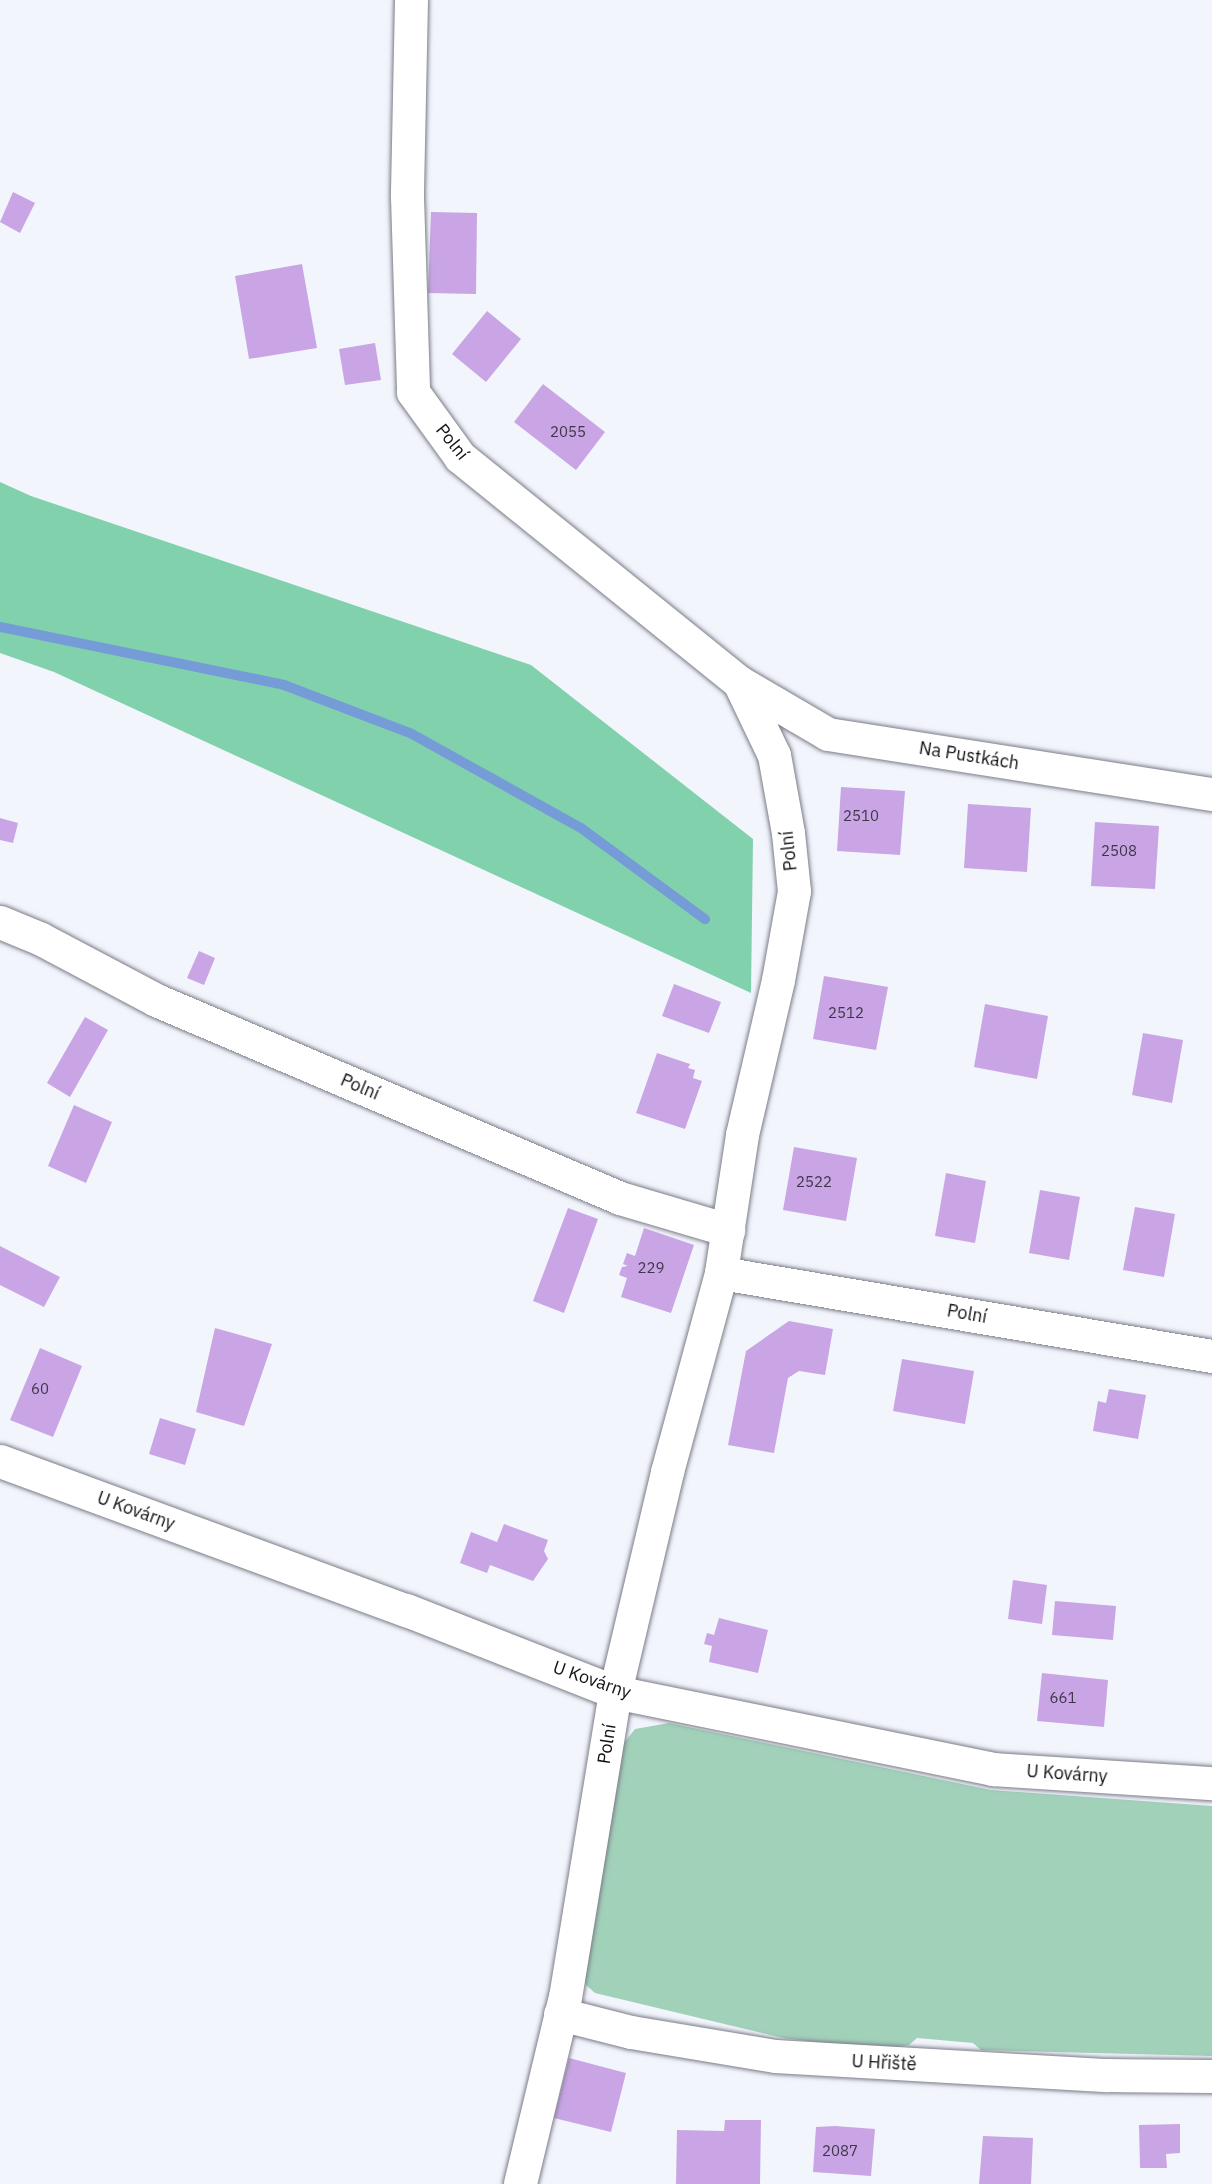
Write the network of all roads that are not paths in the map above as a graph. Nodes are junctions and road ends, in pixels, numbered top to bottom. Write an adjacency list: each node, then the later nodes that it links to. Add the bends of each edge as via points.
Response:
1 (411, 0): 2 (street, Polní, via 407,196 412,392 460,457)
2 (739, 682): 3 (street, Na Pustkách); 4 (street, Polní)
3 (828, 734): 4 (street); 5 (street, Na Pustkách)
4 (774, 755): 7 (street, Polní, via 794,891 742,1136)
5 (1212, 794)
6 (0, 922): 7 (street, Polní, via 41,939 156,1000 621,1198)
7 (728, 1230): 8 (street, Polní)
8 (721, 1273): 9 (street, Polní); 11 (street, Polní)
9 (1212, 1356)
10 (0, 1461): 11 (street, U Kovárny, via 406,1610)
11 (615, 1692): 12 (street, U Kovárny, via 993,1769); 13 (street, Polní)
12 (1212, 1783)
13 (560, 2014): 14 (street, U Hřiště, via 631,2032 775,2056 1107,2075); 15 (street, Polní)
14 (1212, 2076)
15 (520, 2184)

